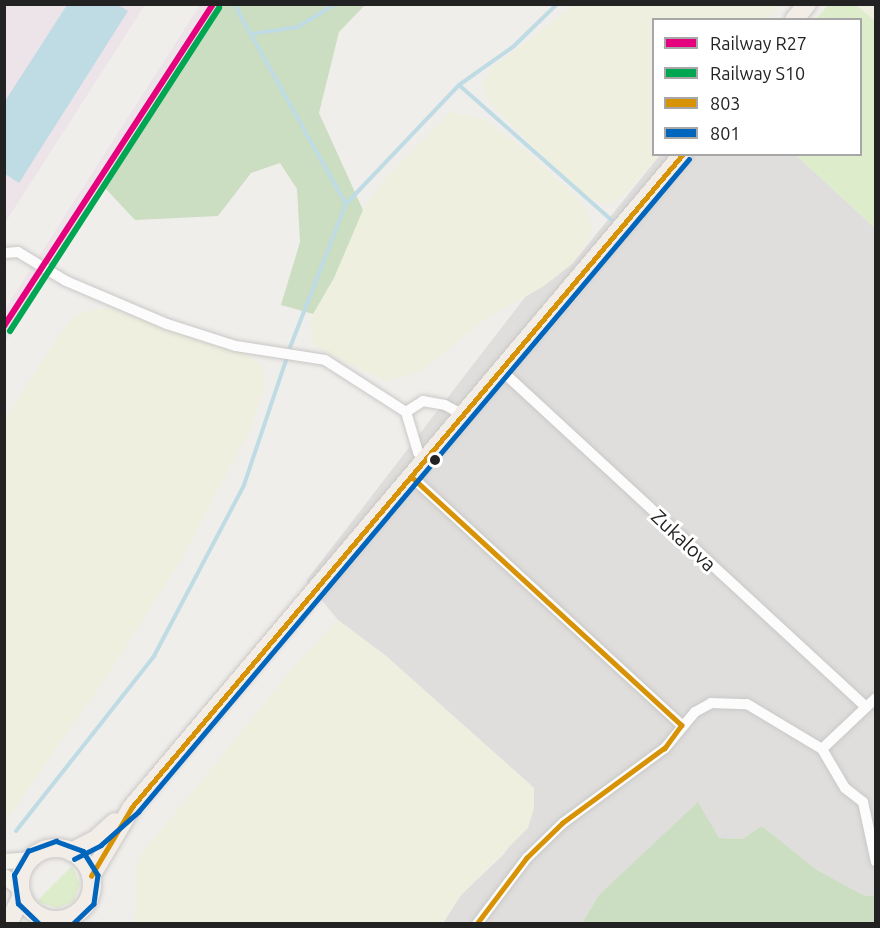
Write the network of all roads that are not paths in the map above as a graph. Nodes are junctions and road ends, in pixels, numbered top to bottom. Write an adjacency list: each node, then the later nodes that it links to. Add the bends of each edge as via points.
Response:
1 (807, 4): 2 (main road)
2 (796, 18)
3 (681, 156): 5 (main road)
4 (4, 253): 6 (street, via 18,252 66,281 167,324 236,346 325,360)
5 (503, 372): 7 (main road); 11 (street, Zukalova)
6 (406, 412): 7 (street, via 423,401 445,405); 8 (street, via 418,452)
7 (465, 416): 8 (main road)
8 (427, 462): 9 (main road)
9 (413, 478): 12 (street); 14 (main road)
10 (876, 698): 11 (street)
11 (866, 707): 13 (street)
12 (682, 725): 13 (street, via 711,703 747,704); 24 (street, via 665,748 563,823 527,858)
13 (822, 749): 18 (street, via 845,788 863,802)
14 (132, 807): 15 (main road, via 96,839); 20 (main road)
15 (71, 852): 16 (main road, via 53,848); 20 (main road, via 82,859)
16 (30, 859): 17 (main road); 21 (main road, via 23,870)
17 (4, 861)
18 (876, 862)
19 (4, 876): 21 (main road)
20 (91, 876): 22 (main road, via 90,895 80,910 63,919)
21 (22, 892): 22 (main road); 23 (main road)
22 (38, 921)
23 (8, 924)
24 (477, 924)

